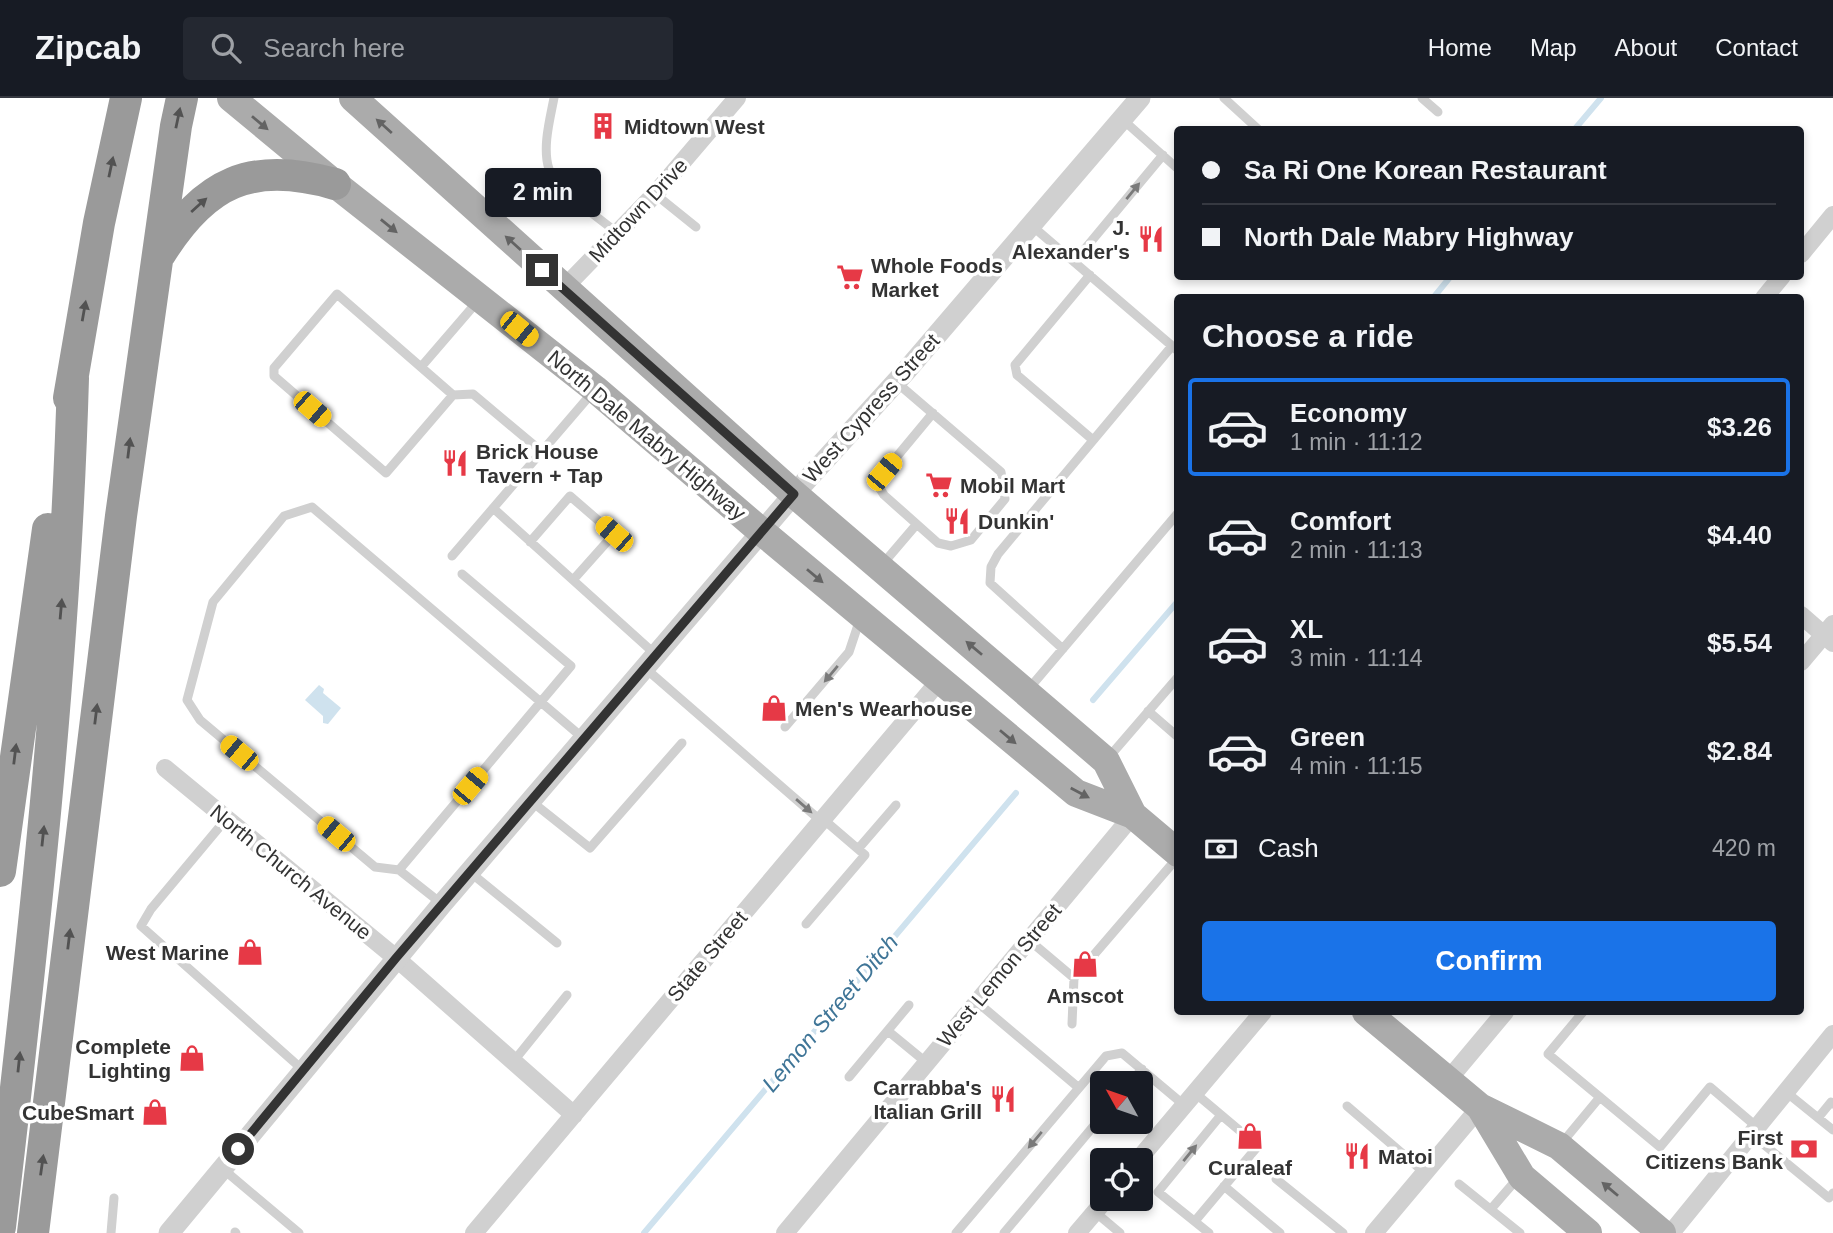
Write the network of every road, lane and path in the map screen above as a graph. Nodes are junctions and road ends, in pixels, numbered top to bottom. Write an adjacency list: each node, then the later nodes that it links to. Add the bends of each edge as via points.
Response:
1 (126, 98): 32 (highway, one-way to 1)
2 (183, 98): 22 (highway, one-way to 2)
3 (231, 98): 15 (main road, North Dale Mabry Highway, one-way to 15)
4 (353, 98): 26 (main road, North Dale Mabry Highway, one-way to 4)
5 (554, 98): 20 (lane, via 547,146 549,170 561,186)
6 (737, 98): 16 (street, Midtown Drive)
7 (1140, 98): 11 (street, West Cypress Street)
8 (1224, 98): 12 (lane)
9 (1422, 98): 10 (lane)
10 (1438, 112)
11 (1122, 119): 13 (lane); 18 (street, West Cypress Street)
12 (1255, 126)
13 (1163, 155): 14 (lane); 23 (lane, one-way to 13)
14 (1174, 162)
15 (335, 184): 22 (highway, one-way to 15, via 198,205 232,182 278,175); 28 (main road, North Dale Mabry Highway, one-way to 28)
16 (655, 194): 19 (lane); 20 (street, Midtown Drive)
17 (1833, 215): 21 (street)
18 (1031, 225): 23 (lane); 33 (street, West Cypress Street)
19 (696, 227)
20 (617, 233): 26 (street, Midtown Drive)
21 (1804, 250)
22 (157, 258): 128 (highway, one-way to 22, via 119,529)
23 (1074, 262): 24 (lane)
24 (1090, 275): 29 (lane); 37 (lane, via 1014,365 1017,375)
25 (1779, 280): 27 (street)
26 (564, 289): 39 (main road, North Dale Mabry Highway)
27 (1767, 294)
28 (480, 299): 31 (lane); 34 (main road, North Dale Mabry Highway)
29 (1174, 348)
30 (1174, 350): 37 (lane)
31 (421, 367): 35 (lane); 35 (lane, via 337,294 274,369 274,376 386,473)
32 (73, 378): 75 (highway, one-way to 32); 126 (highway, one-way to 32, via 49,786)
33 (896, 382): 36 (lane); 39 (street, West Cypress Street)
34 (595, 389): 38 (lane); 43 (main road, North Dale Mabry Highway)
35 (453, 395): 38 (lane, via 473,394)
36 (933, 413): 42 (lane, via 884,472 879,487); 42 (lane, via 1001,472 1005,499 971,540 958,544 938,543)
37 (1093, 440): 52 (lane, via 991,567 990,583)
38 (541, 452): 40 (lane)
39 (794, 494): 43 (street, West Cypress Street); 46 (main road, North Dale Mabry Highway)
40 (493, 508): 44 (lane); 45 (lane)
41 (1174, 518): 52 (lane)
42 (916, 525): 46 (lane)
43 (762, 532): 49 (main road, North Dale Mabry Highway, one-way to 49); 54 (street, West Cypress Street)
44 (530, 542): 48 (lane); 48 (lane, via 570,496 614,534)
45 (452, 556)
46 (880, 568): 57 (main road, North Dale Mabry Highway, one-way to 46)
47 (461, 575): 58 (lane, via 571,666)
48 (573, 580): 54 (lane)
49 (862, 614): 55 (main road, North Dale Mabry Highway); 60 (lane, one-way to 60, via 849,652)
50 (1804, 617): 51 (street)
51 (1830, 634): 53 (street)
52 (1063, 649): 57 (lane)
53 (1804, 659)
54 (651, 661): 62 (street, West Cypress Street); 70 (lane, one-way to 70)
55 (940, 680): 68 (main road, North Dale Mabry Highway, one-way to 68, via 1076,793); 70 (street, State Street)
56 (1174, 682): 59 (lane)
57 (1026, 692): 64 (main road, North Dale Mabry Highway)
58 (541, 702): 62 (lane); 74 (lane); 74 (lane, via 312,507 284,516 213,602 187,700 200,720 375,867)
59 (1148, 711): 61 (lane); 64 (lane)
60 (785, 727)
61 (1174, 734)
62 (584, 739): 66 (street, West Cypress Street)
63 (682, 743): 66 (lane, via 590,848)
64 (1106, 761): 68 (main road, North Dale Mabry Highway)
65 (165, 768): 69 (street, North Church Avenue)
66 (531, 801): 76 (street, West Cypress Street)
67 (896, 805): 71 (lane)
68 (1133, 815): 72 (main road, North Dale Mabry Highway); 79 (street, West Lemon Street)
69 (227, 818): 81 (street, North Church Avenue); 96 (lane, via 150,909 141,926)
70 (822, 820): 71 (lane); 106 (street, State Street)
71 (858, 849): 78 (lane, via 864,855)
72 (1174, 851)
73 (1174, 860): 82 (lane)
74 (400, 870): 77 (lane)
75 (0, 871)
76 (470, 872): 77 (street, West Cypress Street); 80 (lane)
77 (442, 904): 81 (street, West Cypress Street)
78 (806, 924)
79 (1029, 940): 82 (lane); 84 (street, West Lemon Street)
80 (557, 943)
81 (396, 958): 93 (street, North Church Avenue); 96 (street, West Cypress Street)
82 (1074, 978): 90 (lane)
83 (568, 995): 93 (lane)
84 (977, 1002): 94 (street, West Lemon Street); 99 (lane)
85 (909, 1005): 91 (lane)
86 (1260, 1015): 102 (street)
87 (1370, 1015): 98 (main road)
88 (1502, 1015): 98 (street)
89 (1580, 1015): 101 (lane, via 1548,1054)
90 (1072, 1024)
91 (888, 1031): 94 (lane); 97 (lane)
92 (1832, 1035): 100 (street)
93 (513, 1062): 106 (street, North Church Avenue)
94 (926, 1063): 133 (street, West Lemon Street)
95 (1142, 1069): 99 (lane, via 1122,1054 1106,1056); 102 (lane)
96 (303, 1070): 114 (street, West Cypress Street)
97 (849, 1077)
98 (1448, 1080): 105 (main road)
99 (1079, 1088): 134 (lane, one-way to 134)
100 (1786, 1092): 108 (lane); 111 (street)
101 (1600, 1097): 111 (lane, via 1660,1147 1710,1087); 112 (lane)
102 (1189, 1099): 107 (lane); 113 (street)
103 (1833, 1104): 108 (lane)
104 (1347, 1106): 115 (lane)
105 (1480, 1107): 112 (main road); 115 (street); 116 (main road)
106 (573, 1115): 132 (street, State Street)
107 (1221, 1115): 119 (lane, via 1258,1146); 125 (lane, one-way to 107, via 1158,1192)
108 (1818, 1118): 110 (lane)
109 (1090, 1130): 135 (lane)
110 (1833, 1130)
111 (1754, 1131): 120 (lane, via 1829,1198); 144 (street)
112 (1559, 1146): 143 (main road, one-way to 112)
113 (1148, 1148)
114 (222, 1169): 130 (street, West Cypress Street); 131 (lane)
115 (1425, 1173): 141 (street)
116 (1521, 1174): 122 (lane); 127 (main road)
117 (1276, 1178): 140 (lane)
118 (1459, 1184): 122 (lane)
119 (1224, 1186): 125 (lane); 139 (lane)
120 (1833, 1193)
121 (114, 1198): 129 (lane)
122 (1491, 1209): 142 (lane)
123 (1095, 1211): 136 (street)
124 (1104, 1211): 137 (lane)
125 (1195, 1221): 138 (lane)
126 (0, 1227)
127 (1579, 1230)
128 (33, 1233)
129 (111, 1233)
130 (169, 1233)
131 (299, 1233)
132 (474, 1233)
133 (785, 1233)
134 (956, 1233)
135 (1004, 1233)
136 (1077, 1233)
137 (1120, 1233)
138 (1209, 1233)
139 (1280, 1233)
140 (1343, 1233)
141 (1374, 1233)
142 (1520, 1233)
143 (1662, 1233)
144 (1671, 1233)

